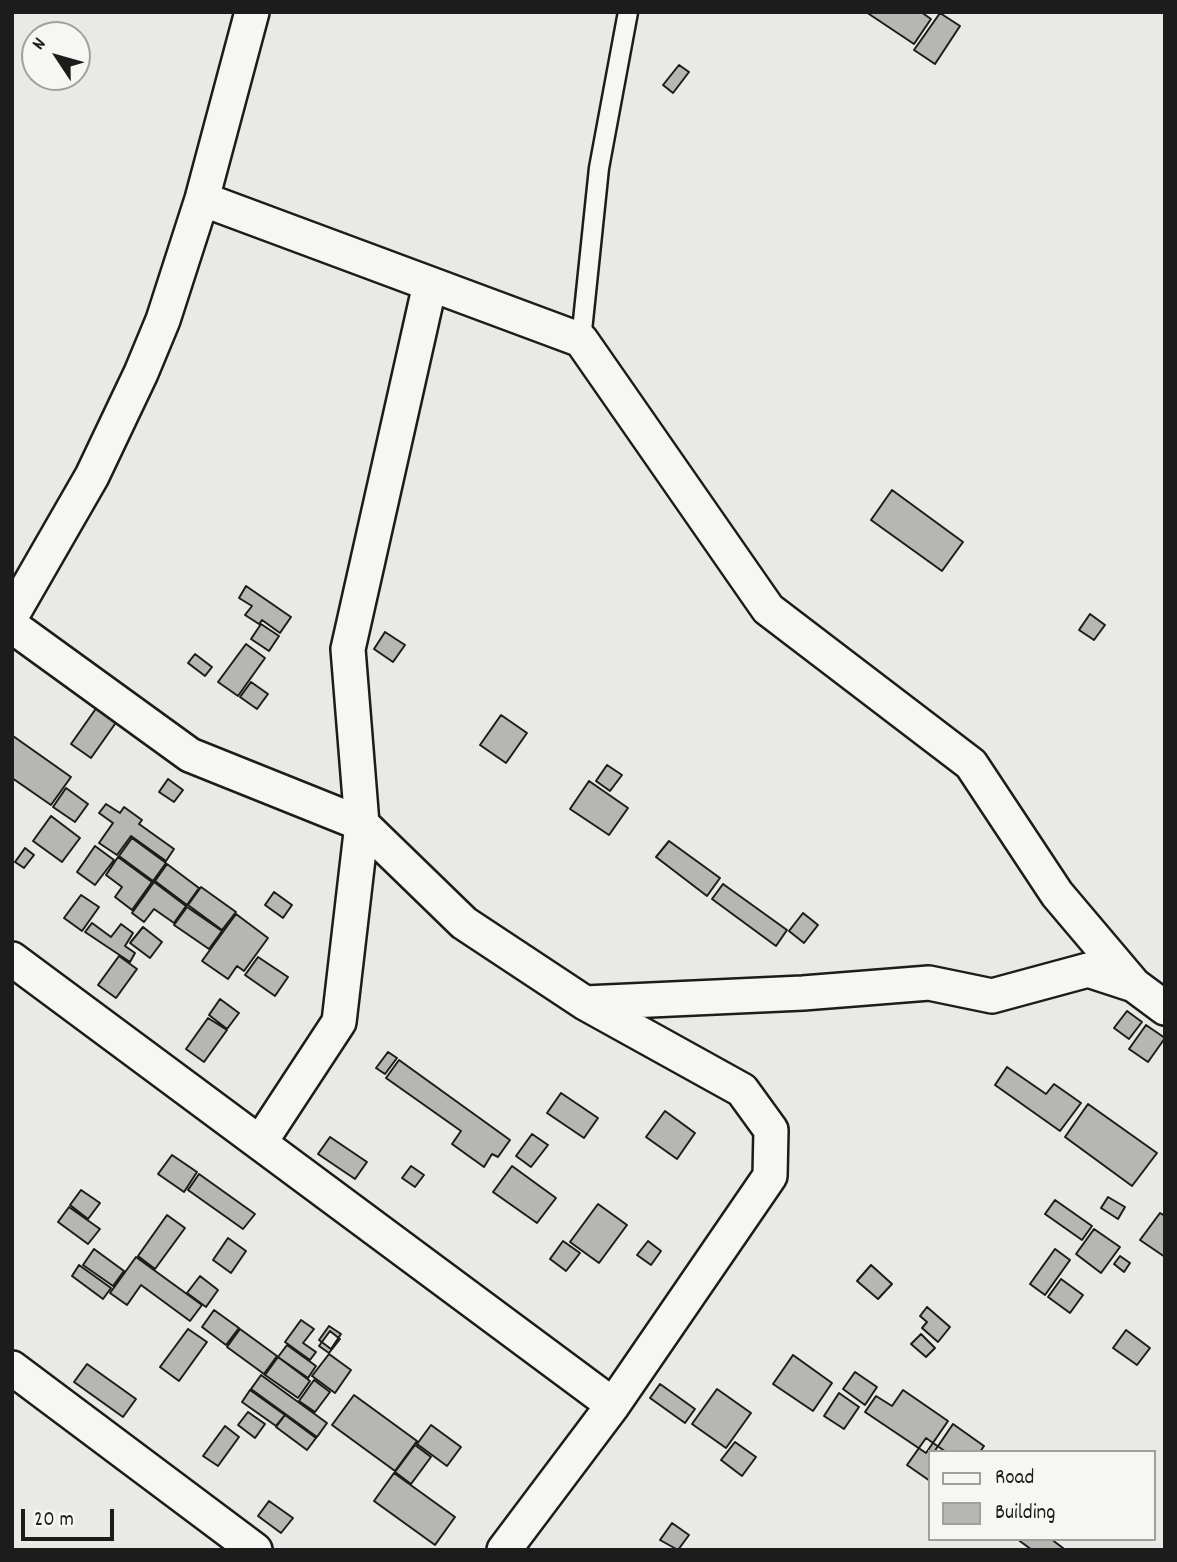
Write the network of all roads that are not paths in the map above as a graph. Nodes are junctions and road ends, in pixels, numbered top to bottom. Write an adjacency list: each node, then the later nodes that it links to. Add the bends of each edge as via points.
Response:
1 (252, 12): 3 (street)
2 (628, 12): 5 (lane, via 599,168)
3 (202, 199): 4 (street); 6 (street, via 163,320 132,394 92,476)
4 (430, 284): 5 (street); 8 (street, via 348,649)
5 (581, 340): 10 (street, via 768,609 971,764 1057,894)
6 (12, 615)
7 (12, 626): 8 (street, via 190,754)
8 (362, 824): 11 (street, via 464,923); 13 (street, via 339,1023)
9 (12, 959): 13 (street)
10 (1134, 985): 11 (street, via 1088,970 992,996 929,983); 12 (street)
11 (585, 1003): 15 (street, via 743,1090 771,1129 770,1176)
12 (1165, 1008)
13 (261, 1141): 15 (street)
14 (12, 1368): 16 (street)
15 (612, 1405): 17 (street)
16 (255, 1550)
17 (504, 1550)

